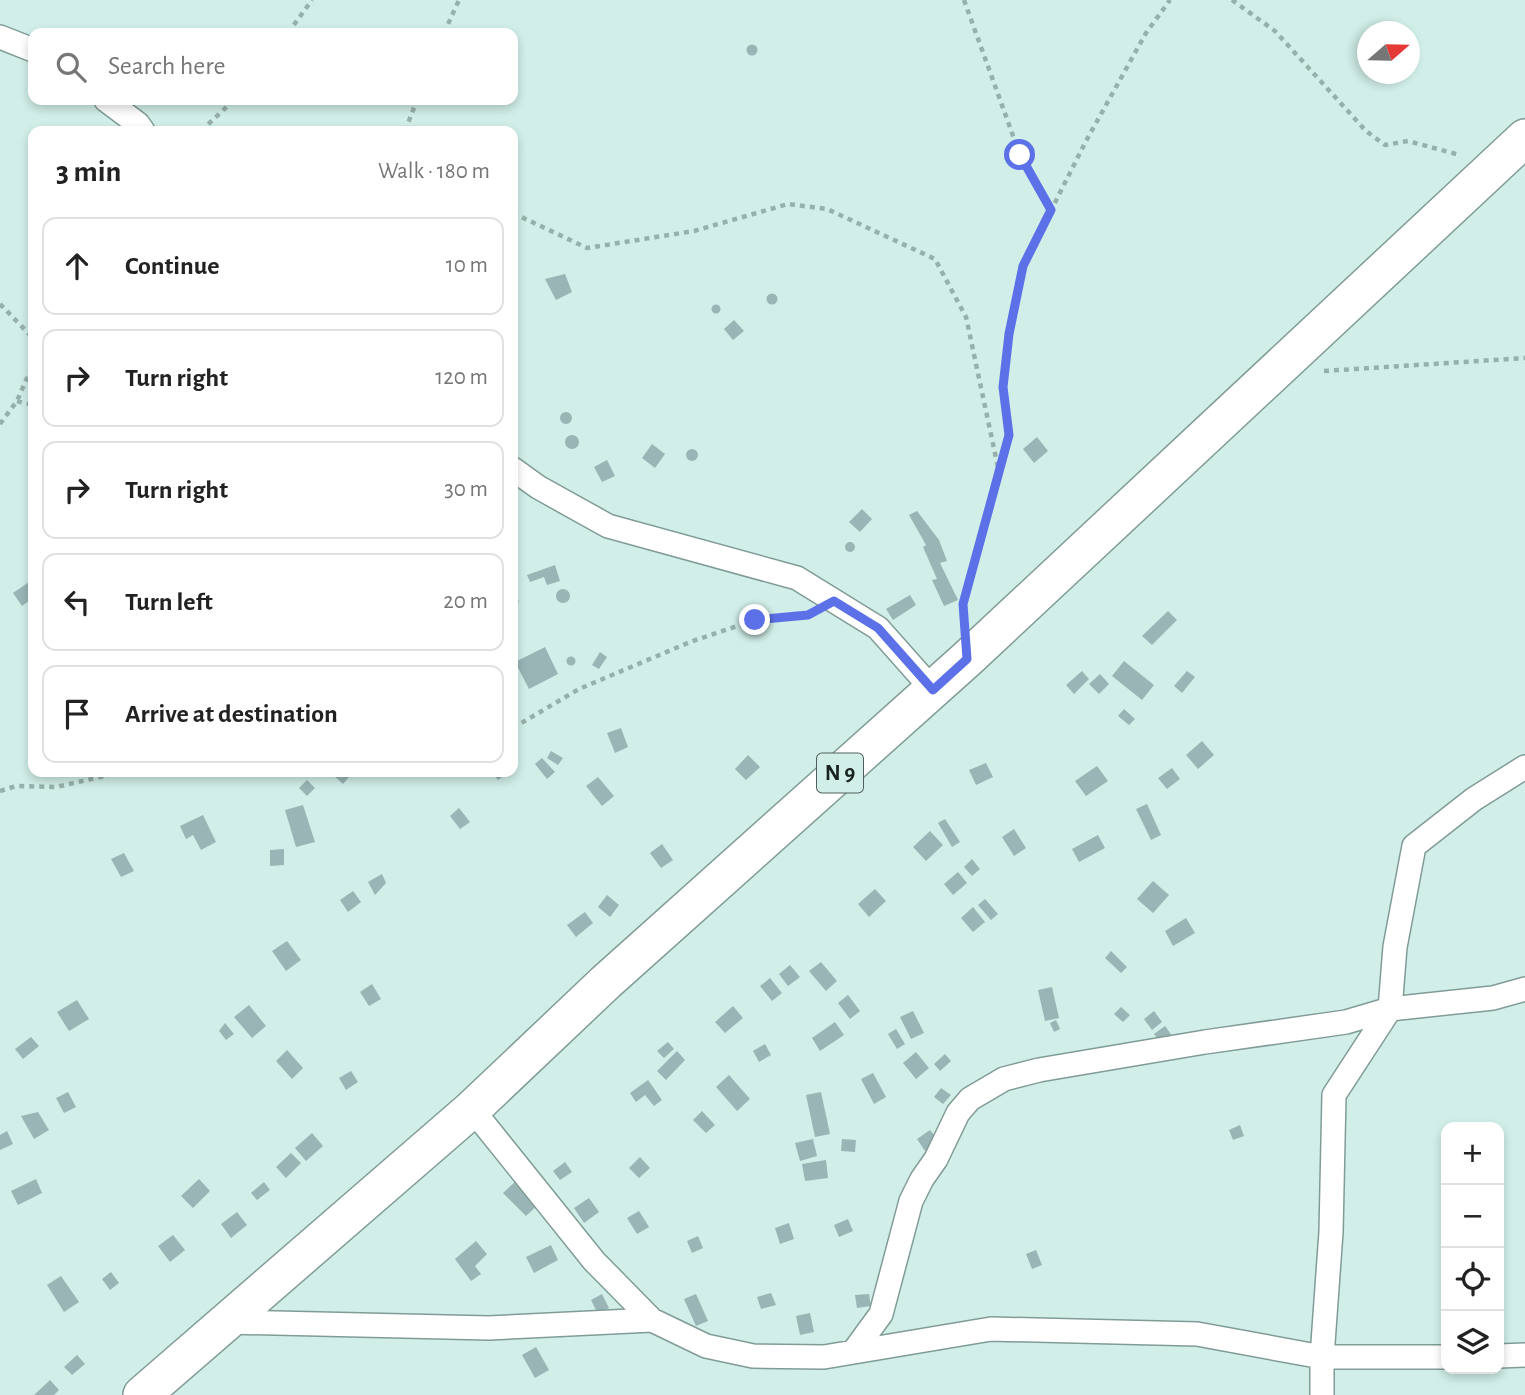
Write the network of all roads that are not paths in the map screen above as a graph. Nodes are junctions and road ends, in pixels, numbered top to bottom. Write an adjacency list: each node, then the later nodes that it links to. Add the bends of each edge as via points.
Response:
1 (0, 37): 2 (street)
2 (28, 48)
3 (113, 105): 4 (street)
4 (139, 126)
5 (1525, 138): 7 (main road, N 9)
6 (518, 473): 7 (street, via 608,526 797,578 878,628)
7 (933, 690): 11 (main road, N 9, via 606,982)
8 (1525, 767): 10 (street, via 1474,799 1414,846 1395,947)
9 (1525, 989): 10 (street, via 1493,998)
10 (1390, 1009): 14 (street, via 1346,1022 1039,1070 1004,1079 970,1099 911,1201 881,1314); 17 (street, via 1334,1095)
11 (472, 1109): 12 (street, via 594,1261); 13 (main road, N 9)
12 (652, 1320): 13 (street, via 489,1328); 14 (street, via 706,1346 753,1356 824,1357)
13 (227, 1322): 19 (main road, N 9)
14 (855, 1351): 17 (street, via 991,1329 1197,1334)
15 (1525, 1355): 16 (street)
16 (1504, 1356)
17 (1322, 1357): 18 (street); 20 (street)
18 (1441, 1357)
19 (142, 1395)
20 (1322, 1395)

